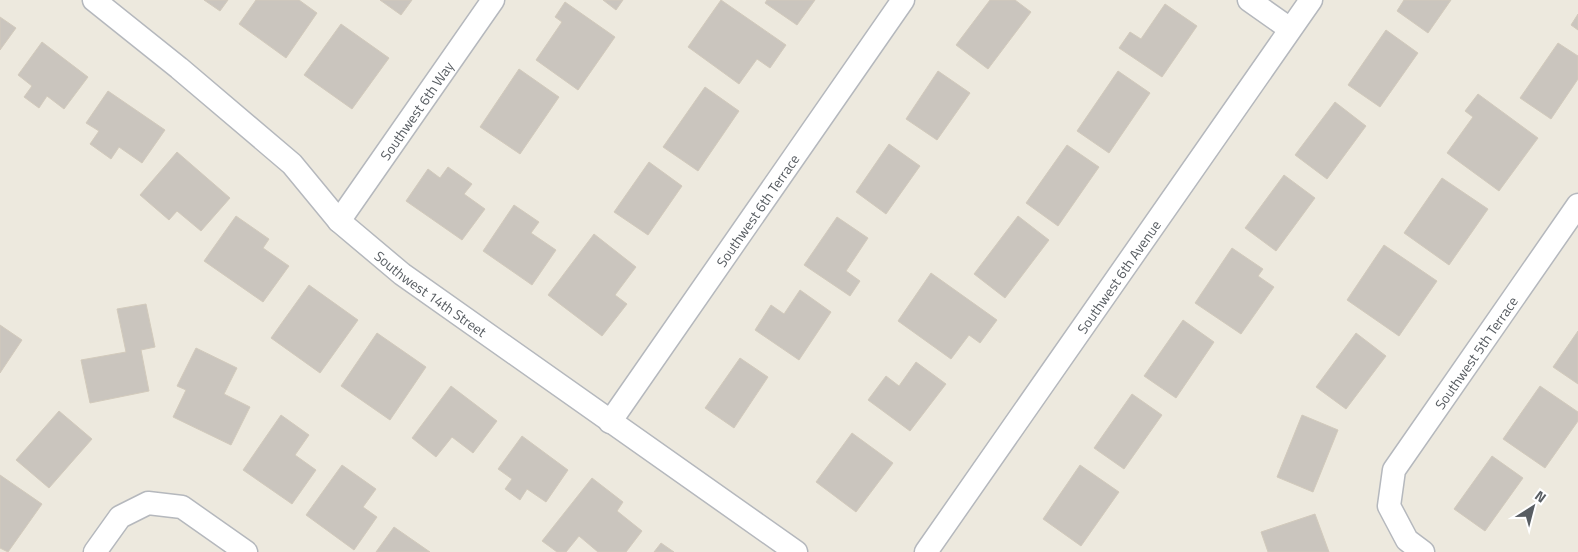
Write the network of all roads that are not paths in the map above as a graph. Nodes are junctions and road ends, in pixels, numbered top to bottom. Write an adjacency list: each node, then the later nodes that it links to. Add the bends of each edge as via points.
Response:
1 (94, 0): 8 (street, Southwest 14th Street, via 292,164)
2 (493, 0): 8 (street, Southwest 6th Way)
3 (903, 0): 9 (street, Southwest 6th Terrace)
4 (1249, 0): 6 (street)
5 (1310, 0): 6 (street, Southwest 6th Avenue)
6 (1290, 29): 13 (street, Southwest 6th Avenue)
7 (1578, 205): 14 (street, Southwest 5th Terrace, via 1394,470 1389,506 1407,540)
8 (339, 221): 9 (street, Southwest 14th Street, via 402,274)
9 (610, 422): 12 (street, Southwest 14th Street)
10 (95, 552): 11 (street, via 120,517 148,503 182,507)
11 (246, 552)
12 (796, 552)
13 (926, 552)
14 (1423, 552)

